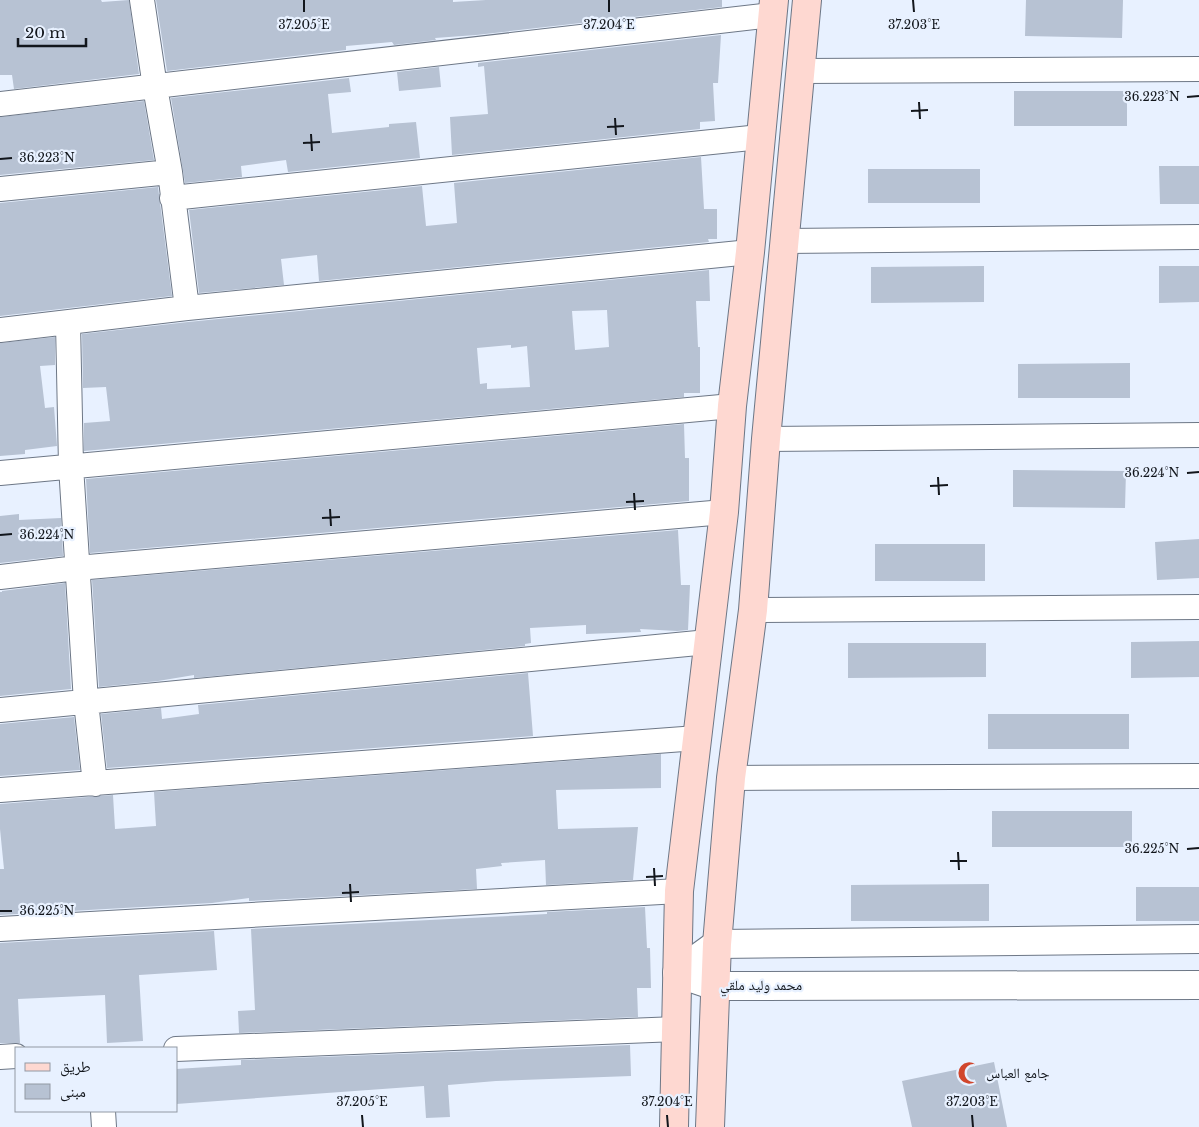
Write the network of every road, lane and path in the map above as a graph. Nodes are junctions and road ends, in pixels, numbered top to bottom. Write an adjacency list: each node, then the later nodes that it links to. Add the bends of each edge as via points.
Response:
1 (142, 0): 6 (street)
2 (807, 0): 5 (main road)
3 (773, 8): 6 (street); 8 (main road)
4 (1199, 69): 5 (street)
5 (801, 71): 13 (main road)
6 (155, 87): 7 (street); 9 (street)
7 (0, 104)
8 (760, 137): 11 (street); 14 (main road)
9 (170, 172): 10 (street); 11 (street)
10 (0, 189)
11 (172, 198): 15 (street)
12 (1199, 237): 13 (street)
13 (785, 241): 20 (main road)
14 (750, 252): 15 (street); 18 (main road)
15 (187, 308): 16 (street)
16 (68, 323): 17 (street); 21 (street)
17 (0, 330)
18 (732, 406): 21 (street); 23 (main road)
19 (1199, 435): 20 (street)
20 (766, 439): 27 (main road)
21 (71, 466): 22 (street); 24 (street)
22 (0, 473)
23 (724, 512): 24 (street); 28 (main road)
24 (77, 568): 25 (street); 29 (street)
25 (0, 577)
26 (1199, 608): 27 (street)
27 (753, 610): 33 (main road)
28 (708, 642): 29 (street); 31 (main road)
29 (86, 702): 30 (street); 34 (street)
30 (0, 710)
31 (697, 738): 34 (street); 36 (main road)
32 (1199, 776): 33 (street)
33 (731, 778): 39 (main road)
34 (95, 784): 35 (street)
35 (0, 790)
36 (680, 891): 37 (street); 40 (main road)
37 (0, 929)
38 (1199, 939): 39 (street)
39 (717, 944): 40 (street); 42 (main road)
40 (677, 973): 42 (street, محمد وليد ملقي); 43 (main road)
41 (1199, 985): 42 (street, محمد وليد ملقي)
42 (715, 986): 50 (main road)
43 (677, 1029): 44 (street); 49 (main road)
44 (178, 1049)
45 (0, 1056): 46 (street)
46 (15, 1056)
47 (103, 1112): 48 (street)
48 (104, 1127)
49 (674, 1127)
50 (710, 1127)

